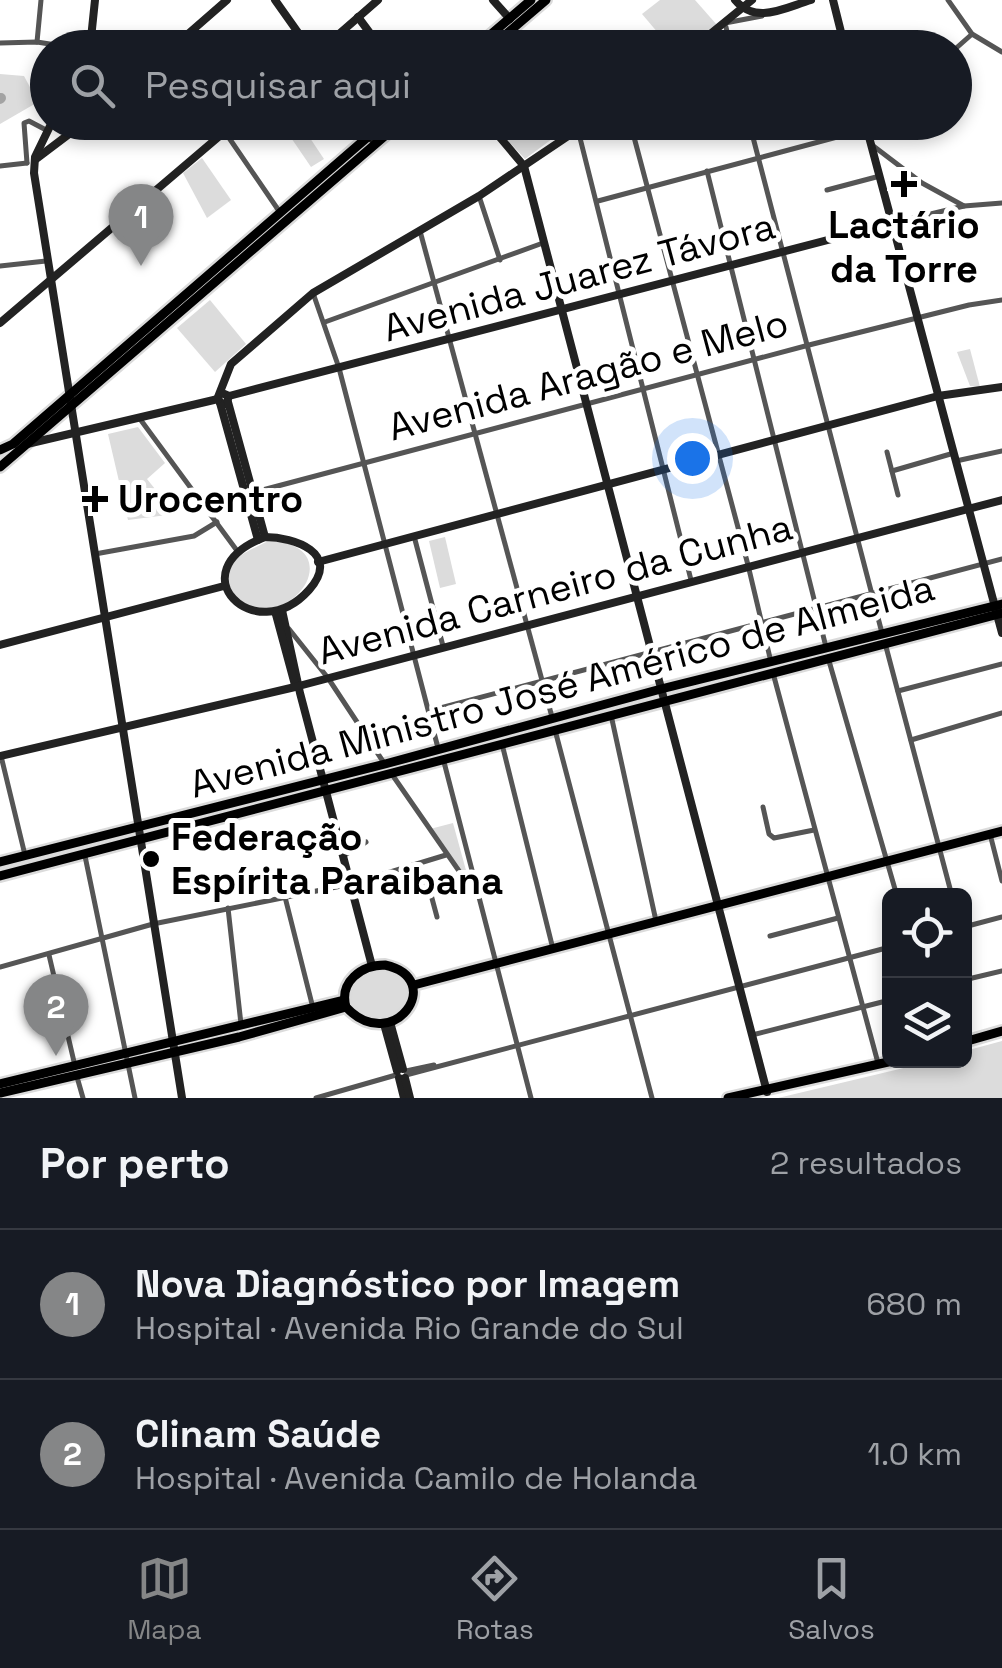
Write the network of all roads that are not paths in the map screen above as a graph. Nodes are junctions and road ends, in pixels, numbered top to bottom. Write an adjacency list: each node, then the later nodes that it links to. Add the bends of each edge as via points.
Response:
1 (40, 0): 19 (street)
2 (95, 0): 20 (street)
3 (227, 0): 21 (street)
4 (275, 0): 22 (street)
5 (378, 0): 16 (street)
6 (493, 0): 17 (street)
7 (531, 0): 17 (main road)
8 (546, 0): 26 (main road)
9 (735, 0): 14 (street)
10 (752, 0): 14 (street)
11 (811, 0): 15 (street)
12 (833, 0): 29 (street)
13 (948, 0): 30 (street)
14 (742, 8): 15 (street); 18 (street)
15 (762, 16): 18 (street)
16 (358, 17): 23 (street); 24 (street)
17 (510, 19): 25 (main road)
18 (724, 24): 27 (street); 28 (street)
19 (38, 30)
20 (92, 30)
21 (193, 30)
22 (296, 30)
23 (343, 30)
24 (367, 30)
25 (497, 30)
26 (511, 30)
27 (716, 30)
28 (726, 30)
29 (841, 30)
30 (969, 30)
31 (972, 34): 34 (street)
32 (0, 42): 33 (street)
33 (30, 42)
34 (1002, 52)
35 (30, 121): 51 (street, via 24,125)
36 (43, 140): 51 (street)
37 (60, 140): 51 (street)
38 (215, 140): 71 (street)
39 (230, 140): 62 (street)
40 (372, 140): 62 (main road)
41 (372, 140): 90 (main road)
42 (502, 140): 53 (street)
43 (563, 140): 53 (street)
44 (581, 140): 59 (street)
45 (635, 140): 56 (street)
46 (754, 140): 50 (street)
47 (817, 140): 50 (street)
48 (871, 140): 49 (street)
49 (872, 144): 55 (street); 61 (street)
50 (758, 157): 54 (street); 66 (street)
51 (31, 162): 52 (street); 68 (street)
52 (0, 166)
53 (524, 166): 58 (street); 65 (street)
54 (707, 170): 56 (street); 70 (street)
55 (880, 176): 57 (street); 63 (street)
56 (648, 186): 59 (street); 72 (street)
57 (826, 190)
58 (479, 196): 64 (street); 67 (street)
59 (598, 201): 75 (street)
60 (1002, 203): 61 (street, Avenida Juarez Távora)
61 (964, 206): 63 (street, Avenida Juarez Távora)
62 (279, 211): 90 (main road)
63 (893, 224): 66 (street, Avenida Juarez Távora); 78 (street)
64 (420, 231): 73 (street); 74 (street)
65 (544, 242): 67 (street); 77 (street)
66 (784, 251): 70 (street, Avenida Juarez Távora); 82 (street)
67 (500, 260): 73 (street)
68 (46, 261): 69 (street); 71 (street)
69 (0, 266)
70 (732, 266): 72 (street, Avenida Juarez Távora); 83 (street)
71 (50, 279): 80 (street); 90 (street)
72 (672, 281): 75 (street, Avenida Juarez Távora); 85 (street)
73 (434, 283): 79 (street); 81 (street)
74 (313, 294): 79 (street); 89 (street, via 231,364)
75 (620, 295): 77 (street, Avenida Juarez Távora); 87 (street)
76 (1002, 300): 78 (street, Avenida Aragão e Melo)
77 (562, 309): 81 (street, Avenida Juarez Távora); 91 (street)
78 (919, 317): 82 (street, Avenida Aragão e Melo); 88 (street)
79 (325, 322): 84 (street)
80 (0, 323)
81 (450, 340): 84 (street, Avenida Juarez Távora); 95 (street)
82 (809, 345): 83 (street, Avenida Aragão e Melo); 93 (street)
83 (755, 359): 85 (street, Avenida Aragão e Melo); 96 (street)
84 (339, 368): 89 (street, Avenida Juarez Távora); 103 (street)
85 (698, 374): 87 (street, Avenida Aragão e Melo); 101 (street)
86 (1002, 387): 88 (street)
87 (643, 389): 91 (street, Avenida Aragão e Melo); 105 (street)
88 (938, 396): 93 (street); 102 (street)
89 (223, 398): 92 (street, Avenida Juarez Távora); 108 (street)
90 (71, 400): 94 (street); 97 (main road); 98 (main road)
91 (587, 404): 95 (street, Avenida Aragão e Melo); 107 (street)
92 (140, 418): 94 (street, Avenida Juarez Távora); 113 (street)
93 (828, 426): 96 (street); 115 (street)
94 (76, 432): 97 (street, Avenida Juarez Távora); 120 (street)
95 (475, 436): 103 (street, Avenida Aragão e Melo); 112 (street)
96 (775, 440): 101 (street); 119 (street)
97 (27, 444): 104 (main road)
98 (0, 450)
99 (1002, 451): 102 (street)
100 (887, 452): 106 (street)
101 (718, 456): 105 (street); 124 (street)
102 (956, 457): 106 (street); 111 (street)
103 (364, 463): 108 (street, Avenida Aragão e Melo); 117 (street)
104 (0, 467)
105 (664, 469): 107 (street); 125 (street)
106 (892, 472): 109 (street)
107 (609, 485): 112 (street); 127 (street)
108 (250, 494): 116 (street)
109 (898, 495)
110 (1002, 500): 111 (street, Avenida Carneiro da Cunha)
111 (969, 508): 115 (street, Avenida Carneiro da Cunha); 123 (street)
112 (497, 515): 114 (street); 133 (street)
113 (216, 522): 118 (street); 120 (street, via 194,536)
114 (414, 536): 117 (street); 139 (street)
115 (859, 537): 119 (street, Avenida Carneiro da Cunha); 128 (street)
116 (262, 539): 118 (street); 122 (street, via 295,540)
117 (385, 543): 122 (street); 142 (street)
118 (238, 552): 126 (street, via 226,566)
119 (803, 552): 124 (street, Avenida Carneiro da Cunha); 130 (street)
120 (94, 554): 132 (street)
121 (1002, 559): 123 (street)
122 (318, 562): 129 (street, via 312,586)
123 (984, 564): 128 (street); 131 (street)
124 (748, 565): 125 (street, Avenida Carneiro da Cunha); 134 (street)
125 (691, 580): 127 (street, Avenida Carneiro da Cunha)
126 (224, 586): 129 (street, via 244,608); 132 (street)
127 (635, 595): 133 (street, Avenida Carneiro da Cunha); 140 (street)
128 (873, 595): 130 (street); 137 (street)
129 (278, 610): 135 (street); 147 (street)
130 (817, 610): 134 (street); 141 (street)
131 (999, 610): 136 (street); 137 (main road, Avenida Ministro José Américo de Almeida)
132 (104, 617): 138 (street); 155 (street)
133 (526, 624): 139 (street, Avenida Carneiro da Cunha); 146 (street)
134 (762, 624): 140 (street); 144 (street)
135 (287, 627): 145 (street); 147 (street)
136 (1002, 634)
137 (884, 638): 141 (main road, Avenida Ministro José Américo de Almeida); 149 (street)
138 (0, 645)
139 (443, 646): 142 (street, Avenida Carneiro da Cunha)
140 (650, 652): 146 (street); 148 (street)
141 (827, 652): 144 (main road, Avenida Ministro José Américo de Almeida); 175 (street)
142 (414, 654): 145 (street, Avenida Carneiro da Cunha); 151 (street)
143 (1002, 664): 149 (street)
144 (772, 667): 148 (main road, Avenida Ministro José Américo de Almeida); 150 (main road, Avenida Ministro José Américo de Almeida); 165 (street)
145 (328, 678): 147 (street, Avenida Carneiro da Cunha); 161 (street)
146 (541, 680): 151 (street); 154 (street)
147 (298, 689): 155 (street, Avenida Carneiro da Cunha); 162 (street)
148 (661, 689): 150 (street); 154 (main road, Avenida Ministro José Américo de Almeida)
149 (898, 691): 157 (street)
150 (665, 702): 153 (main road, Avenida Ministro José Américo de Almeida); 186 (street)
151 (429, 711): 159 (street)
152 (1002, 713): 157 (street)
153 (611, 715): 156 (main road, Avenida Ministro José Américo de Almeida); 191 (street)
154 (552, 717): 159 (main road, Avenida Ministro José Américo de Almeida)
155 (122, 730): 160 (street, Avenida Carneiro da Cunha); 167 (street)
156 (555, 730): 158 (main road, Avenida Ministro José Américo de Almeida); 194 (street)
157 (910, 740): 170 (street)
158 (502, 744): 159 (main road, Avenida Ministro José Américo de Almeida); 197 (street)
159 (441, 754): 161 (main road, Avenida Ministro José Américo de Almeida); 185 (street)
160 (0, 756): 172 (street)
161 (388, 769): 162 (main road, Avenida Ministro José Américo de Almeida); 163 (main road, Avenida Ministro José Américo de Almeida); 173 (street)
162 (322, 779): 163 (street); 167 (main road, Avenida Ministro José Américo de Almeida)
163 (325, 791): 167 (main road, Avenida Ministro José Américo de Almeida); 174 (street)
164 (763, 808): 165 (street, via 774,838)
165 (814, 830): 179 (street)
166 (1002, 831): 168 (main road)
167 (138, 833): 171 (main road); 172 (main road); 192 (street)
168 (990, 834): 170 (main road); 180 (street)
169 (366, 842): 174 (street)
170 (938, 848): 175 (main road); 183 (street)
171 (84, 853): 178 (main road); 196 (street)
172 (25, 855): 176 (main road)
173 (446, 855): 177 (street); 185 (street)
174 (343, 856): 181 (street)
175 (887, 861): 179 (main road); 182 (street)
176 (0, 862)
177 (415, 864): 181 (street); 188 (street)
178 (0, 876)
179 (826, 876): 186 (main road); 190 (street)
180 (1002, 881)
181 (351, 884): 184 (street); 202 (street)
182 (895, 888)
183 (950, 888)
184 (285, 896): 187 (street); 211 (street)
185 (477, 897): 201 (street)
186 (718, 905): 191 (main road); 206 (street)
187 (228, 908): 192 (street); 214 (street)
188 (438, 917)
189 (1002, 917): 193 (street)
190 (838, 918): 195 (street); 200 (street)
191 (656, 922): 194 (main road)
192 (153, 924): 196 (street); 219 (street)
193 (972, 925)
194 (610, 936): 197 (main road); 212 (street)
195 (770, 936)
196 (101, 938): 199 (street); 220 (street)
197 (553, 949): 201 (main road)
198 (882, 949): 200 (street)
199 (49, 954): 203 (street); 223 (street)
200 (850, 957): 206 (street); 210 (street)
201 (496, 964): 207 (main road); 218 (street)
202 (372, 966): 207 (main road, via 398,968); 209 (main road, via 350,982)
203 (0, 967)
204 (1002, 971): 205 (street)
205 (972, 978)
206 (739, 985): 212 (street); 216 (street)
207 (414, 986): 213 (main road, via 408,1010)
208 (882, 1002): 210 (street)
209 (345, 1004): 211 (main road); 213 (main road, via 364,1022); 219 (main road)
210 (861, 1007): 216 (street); 222 (street)
211 (314, 1008): 214 (main road)
212 (630, 1014): 218 (street); 235 (street)
213 (387, 1023): 224 (street)
214 (241, 1027): 219 (main road)
215 (1002, 1031): 217 (main road)
216 (752, 1035): 226 (street)
217 (972, 1040)
218 (518, 1045): 224 (street); 234 (street)
219 (173, 1047): 220 (main road); 231 (street)
220 (127, 1059): 223 (main road); 230 (street)
221 (882, 1065): 222 (main road)
222 (879, 1066): 226 (main road)
223 (76, 1071): 225 (main road); 228 (main road); 229 (street)
224 (402, 1074): 232 (street); 233 (street)
225 (0, 1084)
226 (767, 1092): 236 (main road)
227 (0, 1093): 228 (main road)
228 (17, 1094)
229 (82, 1098)
230 (135, 1098)
231 (182, 1098)
232 (316, 1098)
233 (407, 1098)
234 (531, 1098)
235 (652, 1098)
236 (728, 1098)

